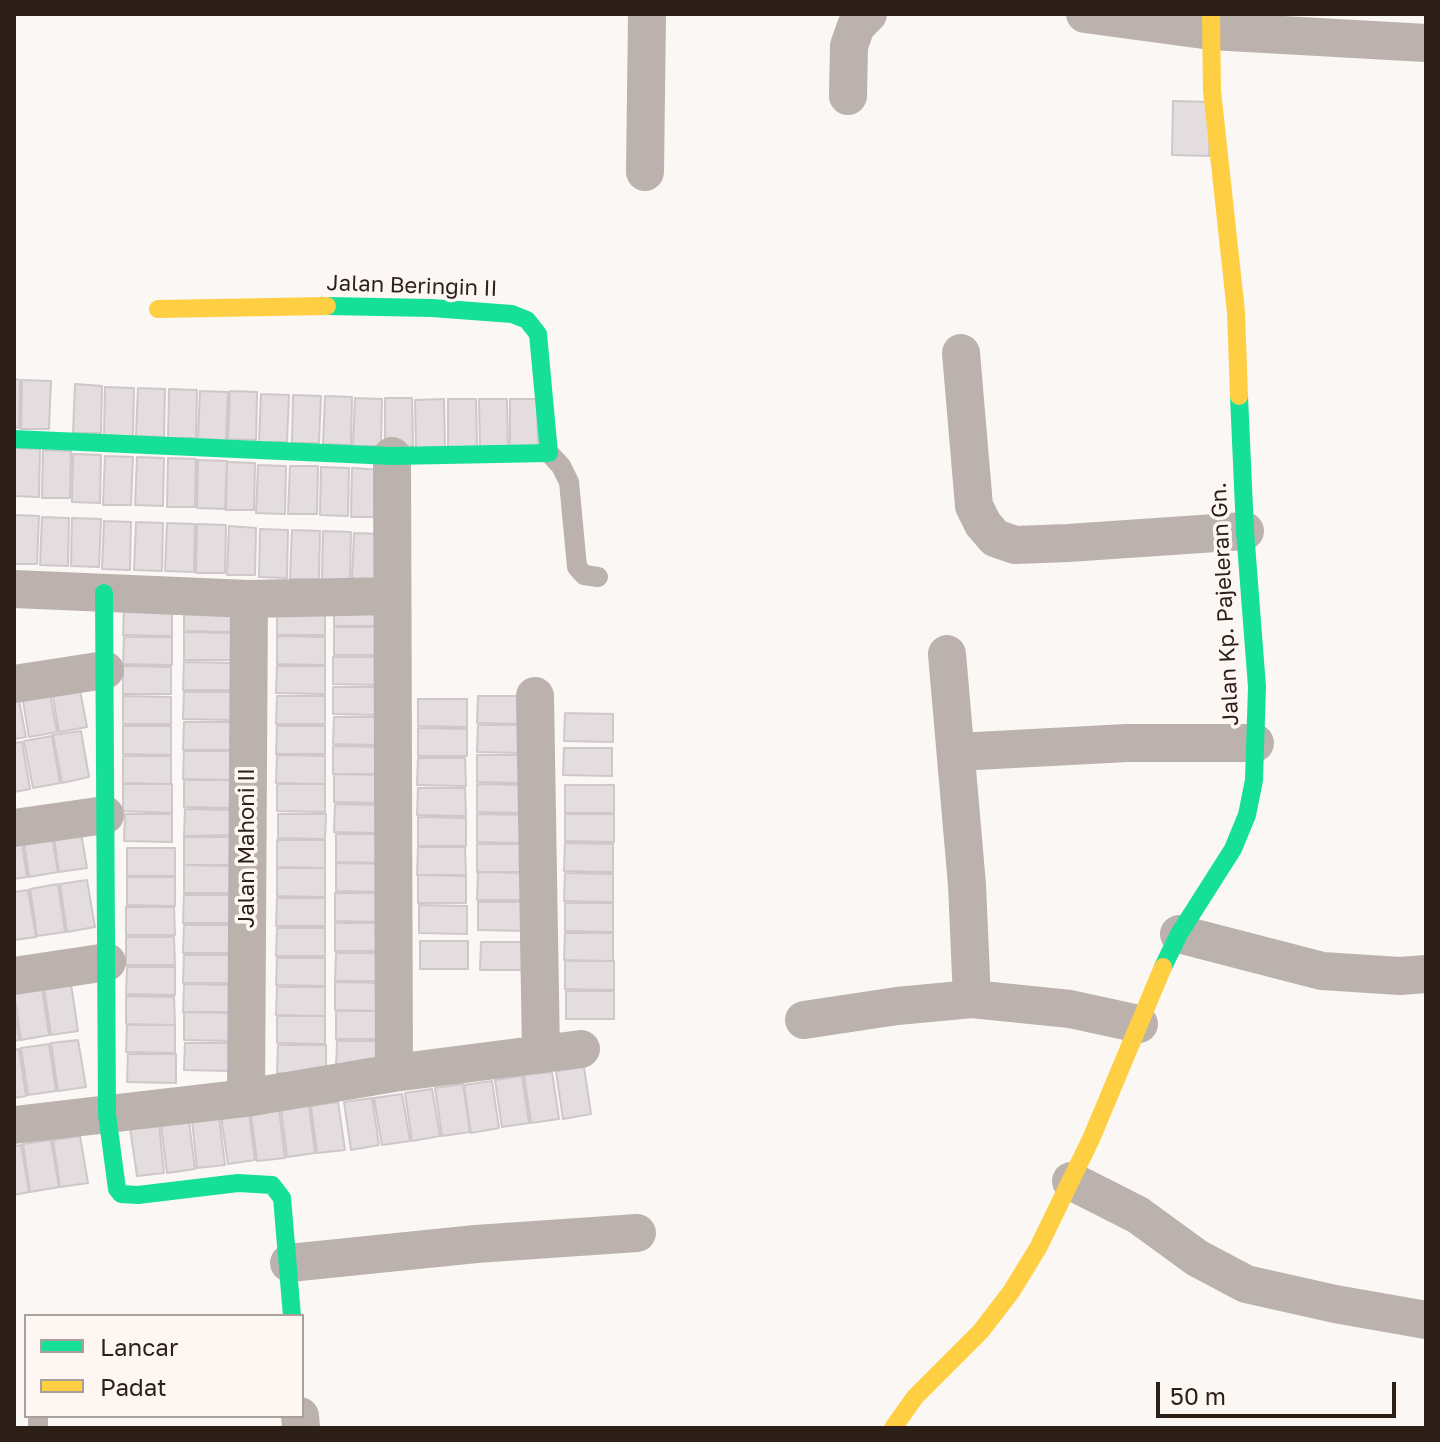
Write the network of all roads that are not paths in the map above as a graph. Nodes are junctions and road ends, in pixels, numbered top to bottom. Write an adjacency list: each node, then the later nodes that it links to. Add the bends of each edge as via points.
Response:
1 (647, 14): 7 (street)
2 (868, 14): 6 (street, via 856,26 849,46)
3 (1085, 14): 4 (street)
4 (1211, 22): 5 (street); 13 (street, Jalan Kp. Pajeleran Gn., via 1218,166 1236,312)
5 (1426, 43)
6 (848, 96)
7 (645, 172)
8 (158, 309): 11 (street, Jalan Beringin II, via 298,305 512,314 527,320 538,334)
9 (961, 353): 13 (street, via 974,506 995,538 1015,545 1055,544)
10 (14, 439): 12 (street)
11 (549, 453): 12 (street); 14 (lane, via 569,482 577,567 584,575)
12 (392, 456): 17 (street)
13 (1245, 531): 23 (street, Jalan Kp. Pajeleran Gn., via 1257,687)
14 (598, 577)
15 (14, 589): 16 (street)
16 (104, 593): 18 (street); 20 (street)
17 (392, 596): 18 (street); 36 (street)
18 (249, 599): 37 (street, Jalan Mahoni II)
19 (947, 654): 24 (street)
20 (105, 670): 21 (street); 25 (street)
21 (14, 684)
22 (535, 696): 35 (street)
23 (1255, 743): 24 (street, via 1113,743); 27 (street, Jalan Kp. Pajeleran Gn., via 1247,815 1233,849)
24 (957, 752): 31 (street)
25 (105, 815): 26 (street); 28 (street)
26 (14, 828)
27 (1179, 934): 29 (street, via 1322,971); 33 (street, Jalan Kp. Pajeleran Gn.)
28 (107, 962): 30 (street); 38 (street)
29 (1426, 974)
30 (14, 976)
31 (972, 999): 32 (street); 33 (street, via 1070,1009)
32 (804, 1020)
33 (1139, 1024): 40 (street, Jalan Kp. Pajeleran Gn.)
34 (581, 1049): 35 (street)
35 (541, 1054): 36 (street)
36 (394, 1073): 37 (street)
37 (246, 1098): 38 (street)
38 (107, 1114): 39 (street); 42 (street, via 114,1178 121,1194 238,1183 272,1185 282,1198)
39 (14, 1125)
40 (1071, 1181): 44 (street, via 1138,1215 1197,1258 1246,1284); 45 (street, Jalan Kp. Pajeleran Gn., via 1011,1292)
41 (637, 1233): 42 (street)
42 (289, 1263): 43 (street)
43 (292, 1314)
44 (1426, 1320)
45 (893, 1428)

